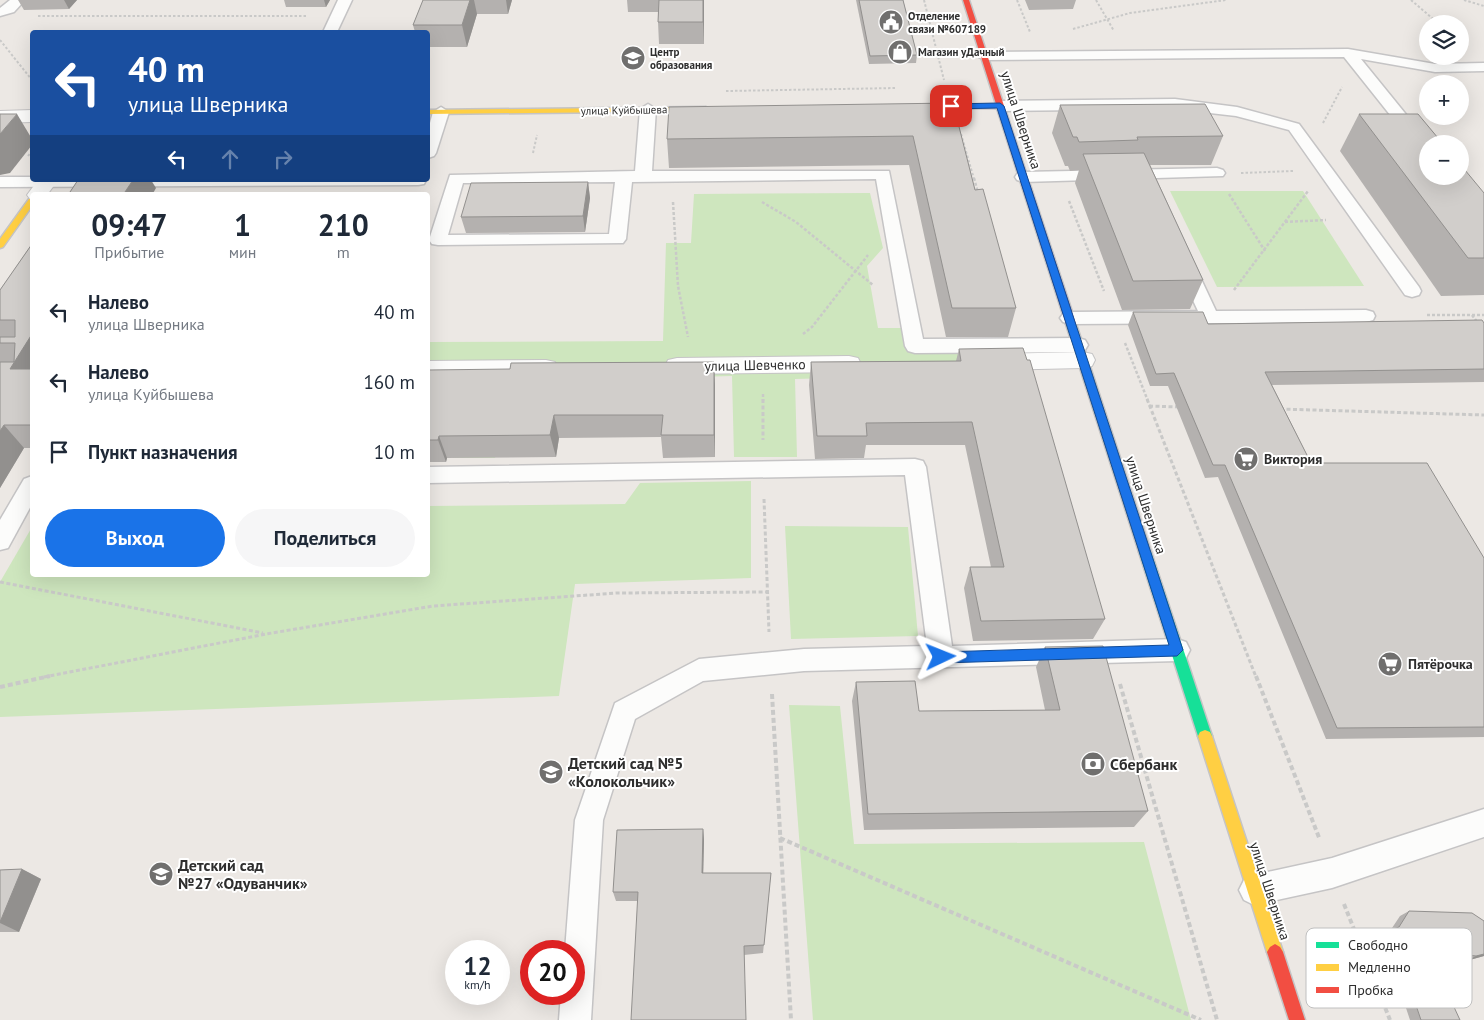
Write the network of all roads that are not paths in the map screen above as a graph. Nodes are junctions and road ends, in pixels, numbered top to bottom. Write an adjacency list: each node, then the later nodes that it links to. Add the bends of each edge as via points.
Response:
1 (18, 0): 4 (lane)
2 (345, 0): 5 (lane)
3 (966, 0): 7 (street, улица Шверника)
4 (0, 12)
5 (331, 30)
6 (1348, 53): 7 (lane, via 1038,49); 8 (lane, via 1435,68); 17 (lane)
7 (984, 56): 9 (street, улица Шверника)
8 (1484, 67)
9 (1000, 106): 10 (street); 21 (street, улица Шверника); 31 (lane, via 1175,104 1237,112 1294,127)
10 (902, 107)
11 (648, 109): 12 (street, улица Куйбышева); 13 (street, улица Куйбышева); 20 (lane)
12 (717, 109)
13 (434, 112): 16 (lane)
14 (30, 116): 15 (street)
15 (0, 117)
16 (430, 139)
17 (1419, 141)
18 (1217, 173): 19 (lane)
19 (1143, 174): 21 (lane); 27 (lane)
20 (643, 176): 22 (lane); 35 (lane, via 884,174 915,346)
21 (1023, 176): 34 (street, улица Шверника)
22 (624, 177): 22 (lane, via 617,239 438,240 456,178)
23 (0, 182): 25 (lane)
24 (356, 182): 26 (lane)
25 (43, 186): 26 (lane)
26 (169, 188)
27 (1151, 192)
28 (30, 203): 29 (street)
29 (0, 244)
30 (1176, 246): 33 (lane)
31 (1412, 291)
32 (1366, 316): 33 (lane)
33 (1210, 317): 34 (lane)
34 (1070, 318): 35 (street, улица Шверника)
35 (1080, 352): 36 (street); 44 (street, улица Шверника)
36 (900, 363)
37 (871, 364): 38 (street, улица Шевченко)
38 (657, 366)
39 (567, 368): 40 (street)
40 (430, 370)
41 (430, 476): 45 (lane, via 915,466)
42 (30, 488): 43 (lane)
43 (0, 541)
44 (1177, 650): 45 (lane); 47 (street, улица Шверника)
45 (941, 657): 48 (lane, via 804,660 699,670 624,712 589,820)
46 (1484, 823): 47 (lane, via 1332,873)
47 (1254, 890): 49 (street, улица Шверника)
48 (575, 1020)
49 (1296, 1020)

